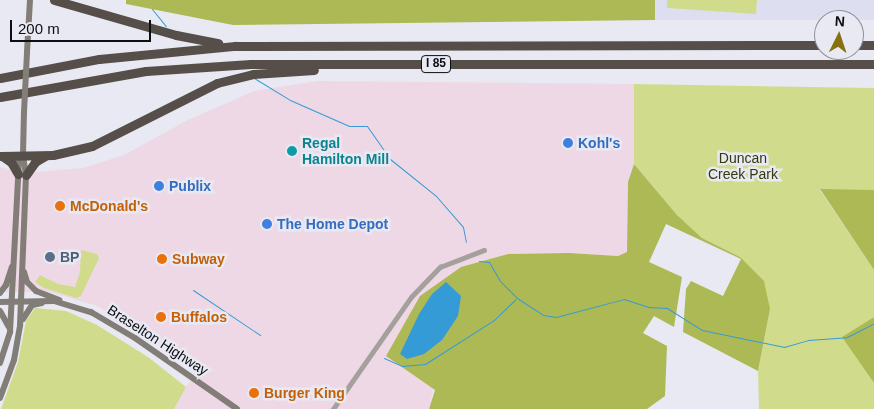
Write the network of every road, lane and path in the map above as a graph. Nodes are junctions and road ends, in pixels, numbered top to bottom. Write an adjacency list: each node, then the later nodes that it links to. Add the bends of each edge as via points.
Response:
1 (30, 0): 9 (main road, bridge)
2 (54, 0): 4 (highway, via 176,36)
3 (814, 45): 4 (highway, I 85)
4 (235, 46): 7 (highway, I 85, via 99,59)
5 (389, 64): 6 (highway, I 85); 8 (highway, I 85, via 198,66 94,78); 10 (highway, via 243,76 187,96 92,146)
6 (874, 64)
7 (0, 78)
8 (0, 97)
9 (23, 155): 10 (highway); 11 (highway); 12 (main road)
10 (46, 155): 12 (highway)
11 (1, 156): 12 (highway)
12 (22, 174): 14 (main road); 15 (main road)
13 (484, 250): 28 (street, via 440,267 411,297)
14 (15, 258): 16 (main road); 17 (main road)
15 (22, 266): 18 (main road); 21 (main road, via 27,282 36,291)
16 (0, 293)
17 (13, 300): 18 (main road, Braselton Highway); 20 (main road, Braselton Highway); 24 (main road)
18 (21, 300): 19 (main road, Braselton Highway); 23 (main road)
19 (49, 301): 21 (main road, Braselton Highway); 23 (main road, via 32,305)
20 (0, 302)
21 (73, 306): 27 (main road, Braselton Highway, via 136,338)
22 (0, 311): 24 (main road, via 8,321)
23 (20, 324): 26 (main road, via 14,360)
24 (10, 332): 25 (main road)
25 (0, 363)
26 (0, 398)
27 (237, 409)
28 (333, 409)

